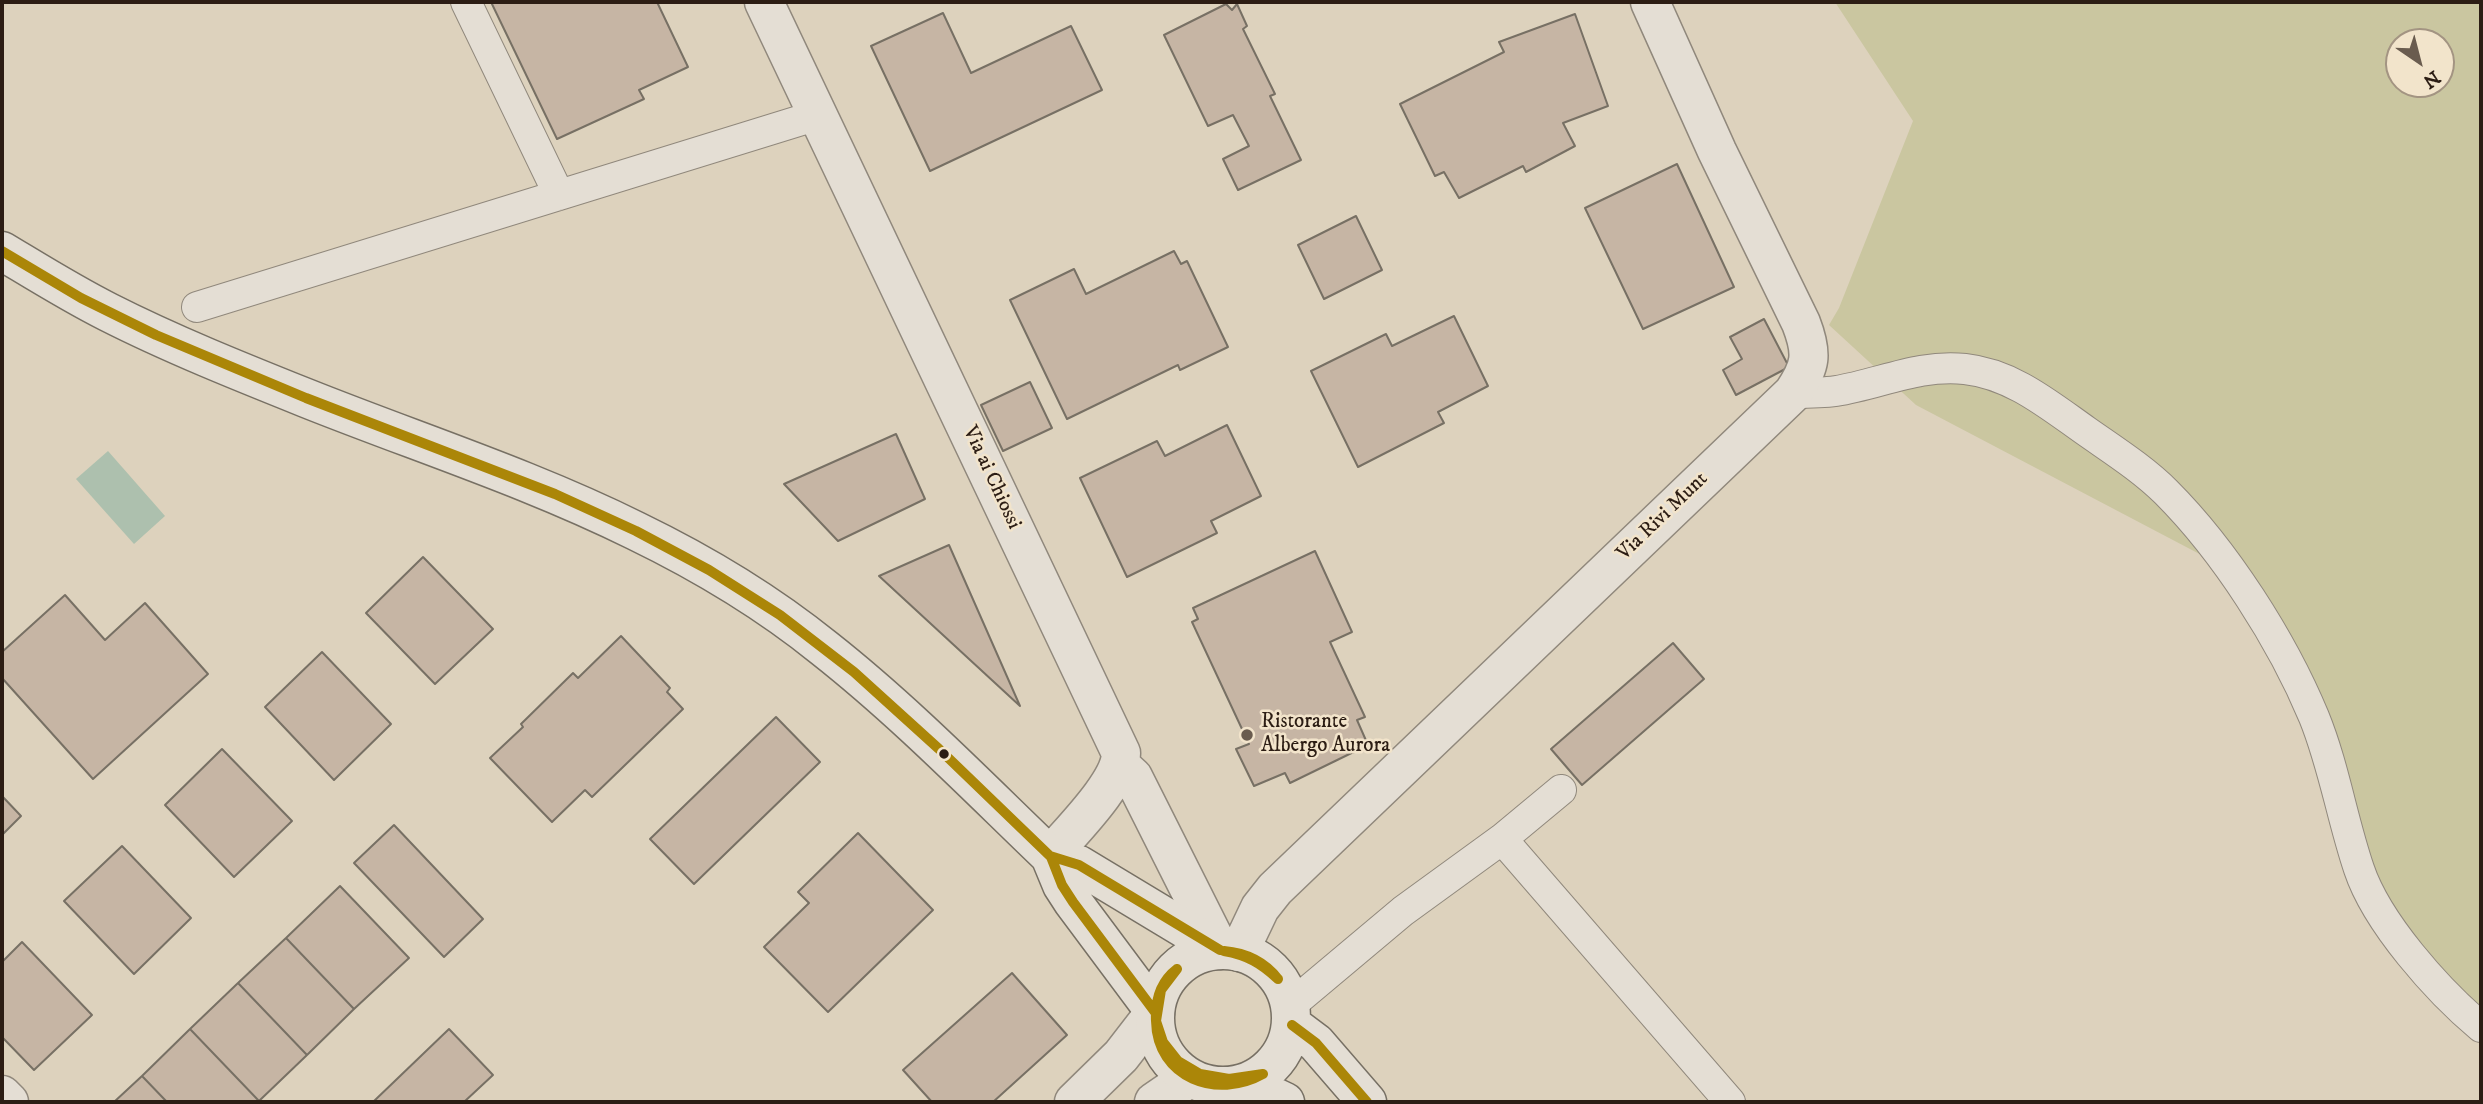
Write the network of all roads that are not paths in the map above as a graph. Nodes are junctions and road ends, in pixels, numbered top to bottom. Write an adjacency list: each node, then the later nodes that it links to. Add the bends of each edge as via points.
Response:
1 (466, 2): 5 (lane)
2 (764, 2): 4 (street, Via ai Chiossi)
3 (1650, 2): 8 (street, Via Rivi Munt, via 1807,338 1809,362)
4 (818, 115): 5 (lane); 9 (street, Via ai Chiossi, via 1115,740)
5 (559, 195): 7 (lane)
6 (2, 251): 12 (street, via 109,313 306,398 554,494 715,574 823,647)
7 (197, 307)
8 (1793, 393): 13 (street, Via Rivi Munt, via 1275,889); 16 (lane, via 1835,391 1940,367 1997,375 2028,390 2165,490 2246,591 2291,668 2314,718 2369,892 2397,937 2459,1009)
9 (1121, 766): 12 (street); 13 (street, Via ai Chiossi, via 1133,777)
10 (1561, 790): 11 (lane)
11 (1502, 839): 15 (lane, via 1403,911); 25 (lane)
12 (1050, 856): 13 (street, via 1079,865); 14 (street, via 1073,902)
13 (1230, 951): 14 (street, via 1201,954 1183,963 1159,993); 15 (street, via 1257,958 1272,971 1284,986)
14 (1155, 1012): 17 (street, via 1162,1050); 21 (street, via 1121,1056)
15 (1291, 1015): 18 (street, via 1287,1043 1277,1060); 24 (street)
16 (2481, 1027)
17 (1189, 1078): 18 (street, via 1227,1087); 22 (street)
18 (1245, 1083): 23 (street)
19 (2, 1095): 20 (street)
20 (9, 1102)
21 (1074, 1102)
22 (1154, 1102)
23 (1285, 1102)
24 (1367, 1102)
25 (1730, 1102)

